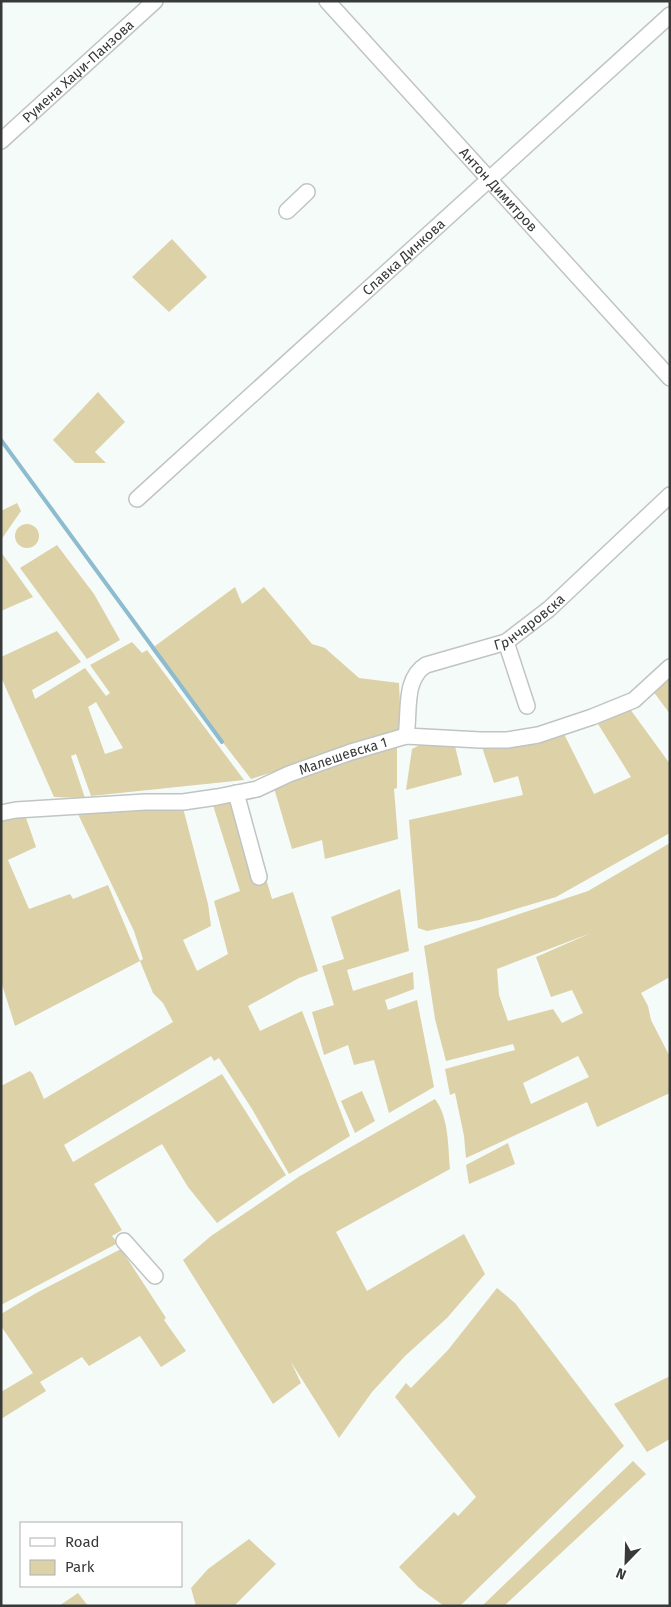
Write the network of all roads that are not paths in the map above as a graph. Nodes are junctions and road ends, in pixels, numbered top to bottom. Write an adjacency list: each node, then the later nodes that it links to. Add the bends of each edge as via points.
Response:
1 (155, 1): 4 (street, Румена Хаџи-Панзова)
2 (326, 1): 5 (street, Антон Димитров)
3 (670, 15): 5 (street, Славка Динкова)
4 (1, 141)
5 (489, 177): 8 (street, Антон Димитров); 10 (street, Славка Динкова)
6 (308, 192): 7 (street)
7 (287, 211)
8 (670, 378)
9 (670, 496): 11 (street, Грнчаровска, via 549,609)
10 (137, 499)
11 (506, 642): 13 (street); 14 (street, Грнчаровска, via 420,669 409,696)
12 (670, 666): 14 (street, Малешевска 1, via 634,700 592,718 538,735 507,740)
13 (527, 706)
14 (406, 736): 15 (street, Малешевска 1, via 316,764 257,789)
15 (236, 793): 16 (street, Малешевска 1, via 183,802); 17 (street)
16 (1, 813)
17 (259, 877)
18 (124, 1241): 19 (street)
19 (155, 1276)

